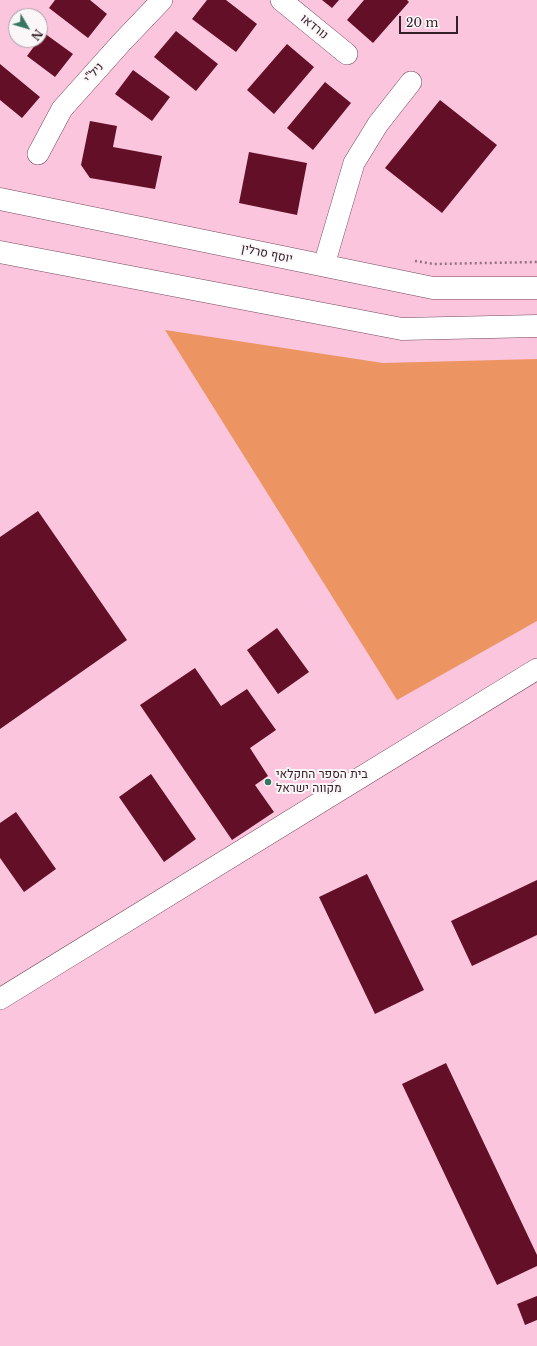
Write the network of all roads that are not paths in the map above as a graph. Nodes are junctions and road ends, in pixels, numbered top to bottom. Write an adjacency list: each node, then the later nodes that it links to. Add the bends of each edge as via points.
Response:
1 (162, 0): 5 (street, ניל"י, via 62,109)
2 (281, 0): 3 (street, נורדאו)
3 (347, 54)
4 (411, 82): 8 (street, via 378,124 354,163)
5 (38, 154)
6 (0, 199): 8 (main road, יוסף סרלין)
7 (0, 252): 10 (main road, via 402,329)
8 (324, 265): 9 (main road, יוסף סרלין, via 433,288)
9 (537, 288)
10 (537, 326)
11 (537, 669): 12 (street)
12 (0, 999)

